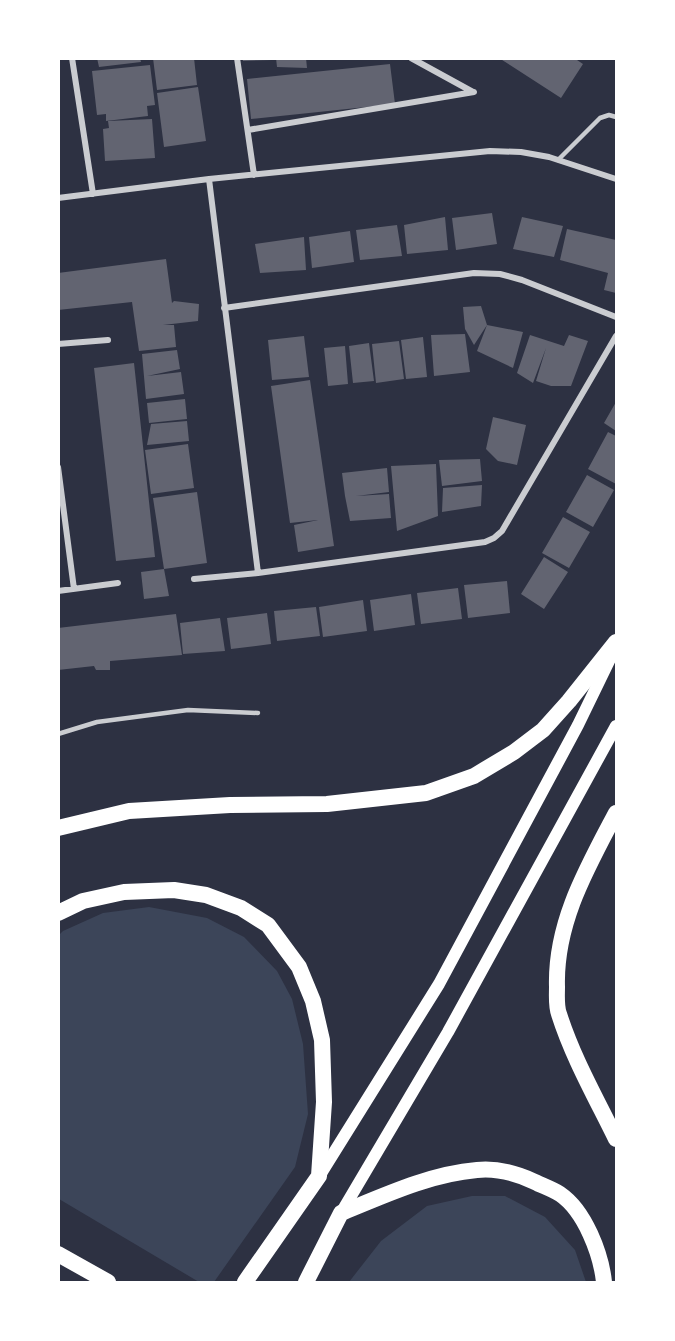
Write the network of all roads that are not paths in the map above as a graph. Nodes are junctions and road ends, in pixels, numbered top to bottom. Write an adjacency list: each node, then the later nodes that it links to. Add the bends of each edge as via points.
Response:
1 (72, 58): 10 (street)
2 (237, 58): 5 (street)
3 (411, 58): 5 (street, via 474,92)
4 (616, 117): 6 (lane, via 600,118)
5 (248, 130): 7 (street)
6 (558, 160): 7 (street, via 521,152 490,151); 8 (street)
7 (254, 176): 9 (street)
8 (616, 178)
9 (209, 179): 10 (street); 12 (street)
10 (93, 194): 11 (street)
11 (58, 198)
12 (224, 308): 13 (street, via 474,273 522,280); 18 (street)
13 (616, 317)
14 (616, 336): 18 (street, via 502,531 494,538)
15 (108, 340): 16 (street)
16 (58, 344)
17 (58, 467): 21 (street)
18 (258, 573): 19 (street)
19 (194, 579)
20 (118, 584): 21 (street)
21 (74, 589): 22 (street)
22 (58, 591)
23 (616, 644): 28 (highway, via 543,730 474,776 426,793 327,804 129,811); 31 (main road, via 578,725 439,984)
24 (258, 713): 26 (lane, via 188,710 97,722)
25 (616, 726): 32 (main road, via 448,1032)
26 (58, 734)
27 (616, 813): 30 (highway, via 583,874 568,912 556,965 558,1012)
28 (58, 828)
29 (58, 913): 31 (highway, via 83,901 124,892 174,890 206,895 241,908 268,925 299,967 313,1000 322,1040 324,1102)
30 (616, 1139)
31 (319, 1176): 37 (highway)
32 (341, 1213): 38 (highway); 39 (highway, via 437,1177 479,1170 518,1174 561,1195 583,1219 595,1244)
33 (58, 1245): 35 (highway)
34 (58, 1254): 35 (highway)
35 (74, 1263): 36 (highway)
36 (108, 1282)
37 (245, 1282)
38 (306, 1282)
39 (604, 1282)

